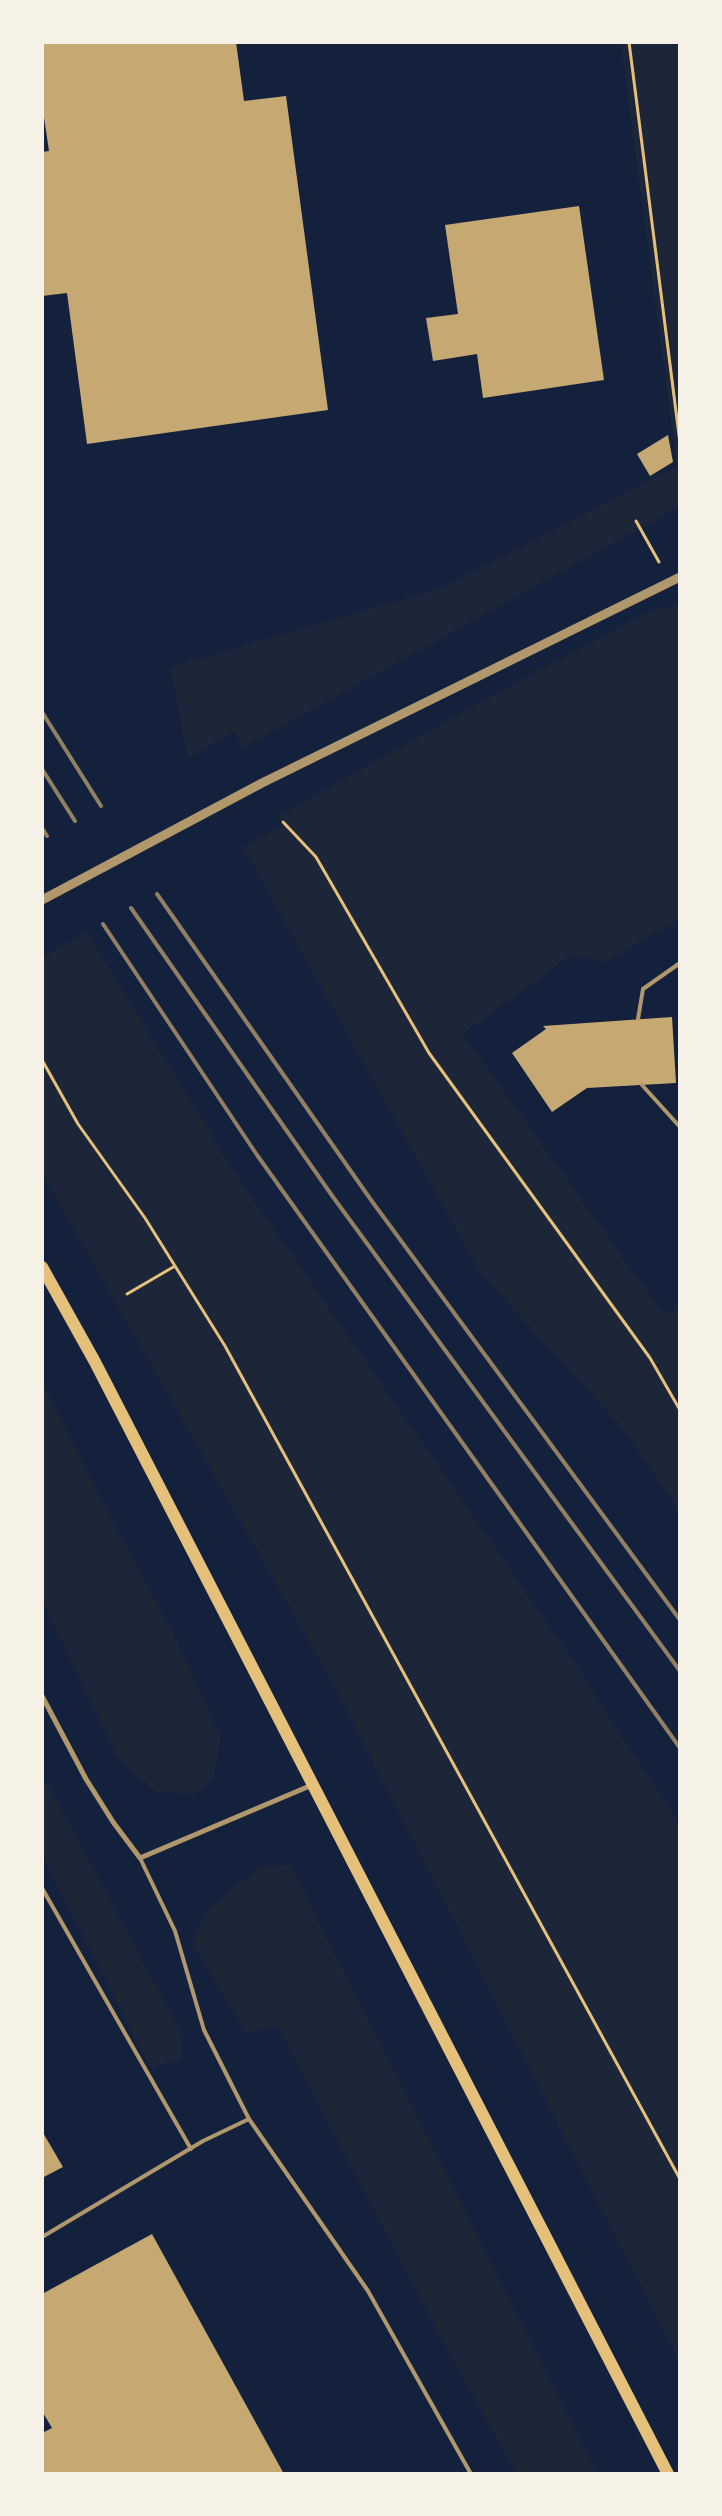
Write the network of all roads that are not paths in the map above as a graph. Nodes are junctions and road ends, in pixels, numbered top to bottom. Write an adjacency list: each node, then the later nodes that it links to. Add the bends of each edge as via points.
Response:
1 (680, 578): 2 (street, via 262,783)
2 (42, 900)
3 (680, 962): 4 (lane, via 643,989)
4 (638, 1019)
5 (642, 1085): 6 (lane)
6 (680, 1127)
7 (42, 1267): 9 (main road, via 95,1362)
8 (42, 1696): 10 (street, via 86,1779)
9 (313, 1785): 10 (street); 16 (main road)
10 (140, 1858): 12 (lane, via 175,1931 204,2030)
11 (42, 1888): 13 (lane)
12 (250, 2119): 13 (lane); 15 (lane, via 368,2291)
13 (191, 2149): 14 (lane)
14 (42, 2237)
15 (471, 2474)
16 (668, 2474)

